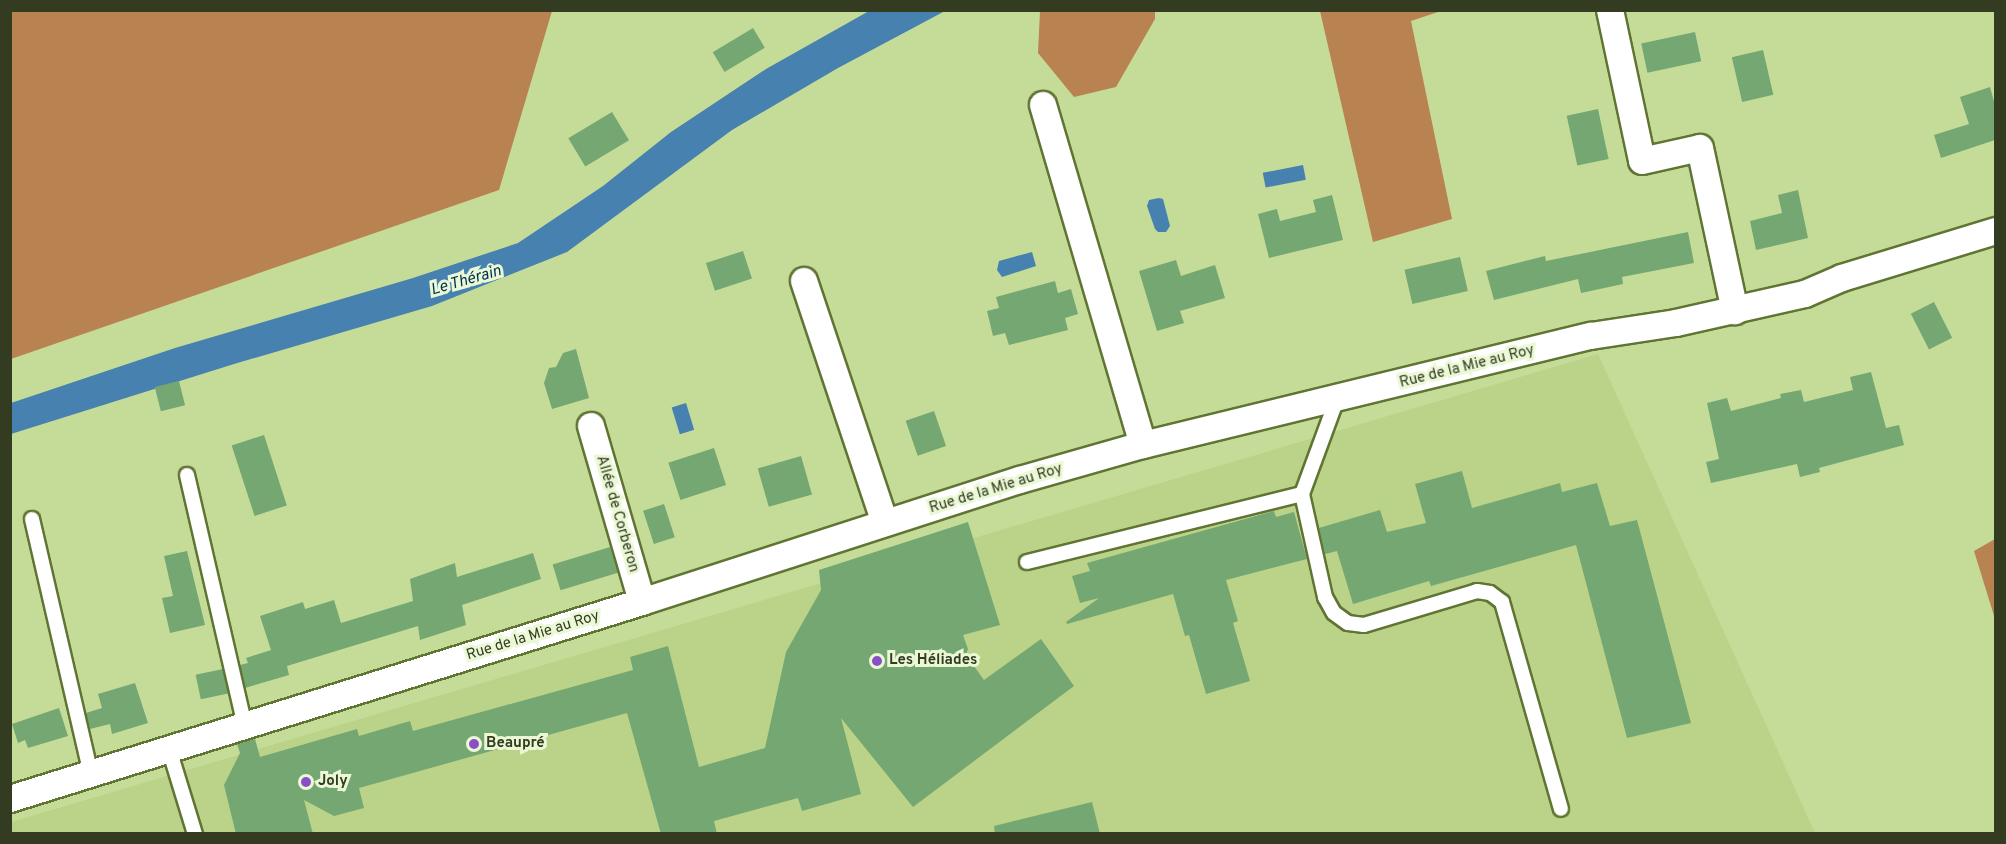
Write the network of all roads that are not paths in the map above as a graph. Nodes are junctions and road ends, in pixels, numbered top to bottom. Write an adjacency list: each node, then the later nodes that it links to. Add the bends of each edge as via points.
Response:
1 (1610, 10): 5 (street, via 1642,160 1700,148)
2 (1043, 105): 8 (street)
3 (1995, 231): 5 (street, Rue de la Mie au Roy, via 1842,278 1805,294)
4 (804, 281): 12 (street)
5 (1735, 311): 6 (street, Rue de la Mie au Roy, via 1606,333)
6 (1337, 399): 8 (street, Rue de la Mie au Roy); 10 (lane)
7 (591, 426): 14 (street, Allée de Corberon)
8 (1143, 445): 12 (street, Rue de la Mie au Roy)
9 (186, 475): 15 (lane)
10 (1302, 494): 13 (lane); 19 (lane, via 1325,597 1334,613 1348,623 1364,625 1477,591 1490,593 1502,602)
11 (32, 519): 17 (lane)
12 (885, 523): 14 (street, Rue de la Mie au Roy)
13 (1027, 562)
14 (642, 602): 15 (street, Rue de la Mie au Roy)
15 (245, 726): 16 (street, Rue de la Mie au Roy)
16 (170, 749): 17 (street, Rue de la Mie au Roy); 20 (lane)
17 (91, 774): 18 (street, Rue de la Mie au Roy)
18 (10, 799)
19 (1561, 809)
20 (195, 834)

